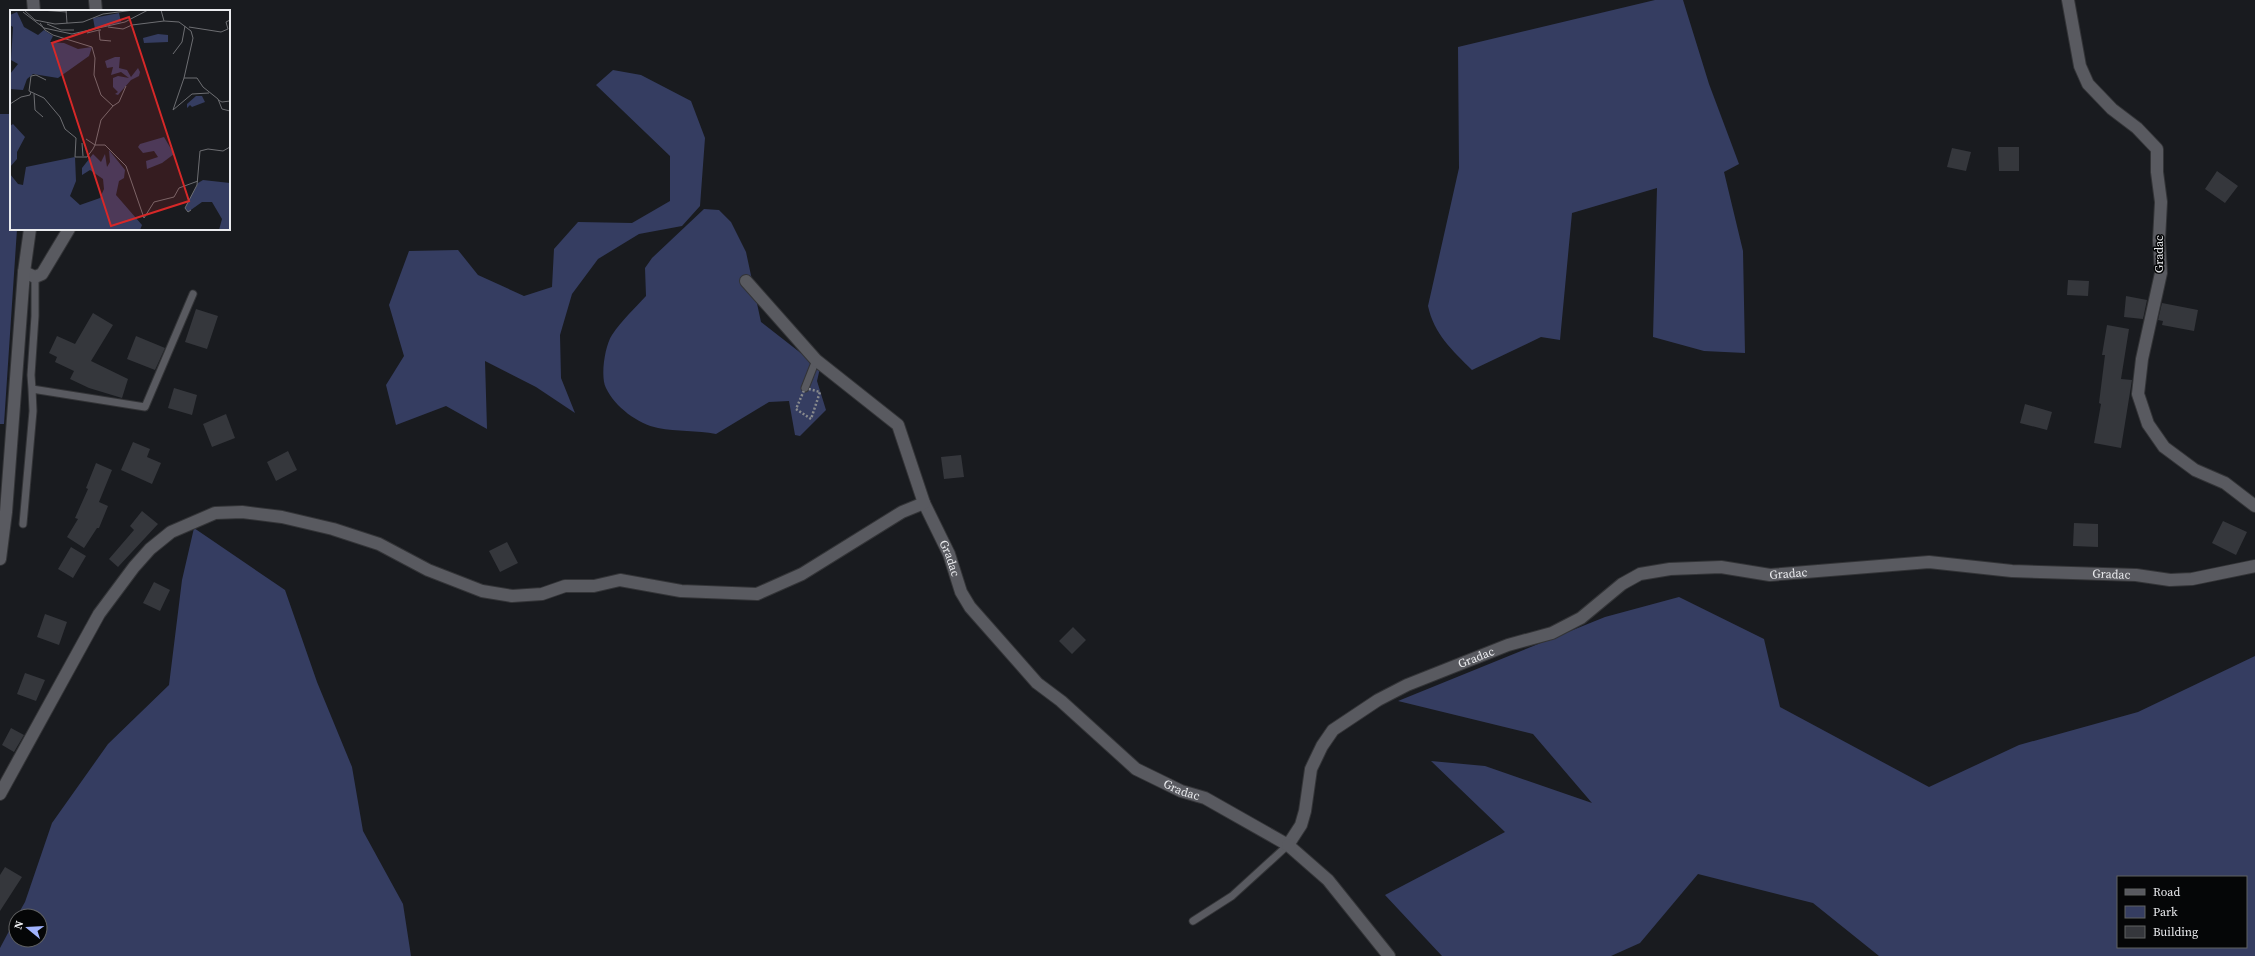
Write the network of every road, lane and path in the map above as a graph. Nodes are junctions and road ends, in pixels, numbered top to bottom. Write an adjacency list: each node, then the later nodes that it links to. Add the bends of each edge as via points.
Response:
1 (33, 0): 4 (street)
2 (95, 0): 5 (street)
3 (2068, 0): 15 (street, Gradac, via 2080,66 2088,84 2157,149 2161,202 2161,273 2142,359 2138,394 2148,424 2164,447 2195,470 2225,483)
4 (34, 10)
5 (96, 10)
6 (30, 230): 8 (street)
7 (68, 230): 8 (street, via 42,274)
8 (29, 275): 13 (lane, via 35,316); 17 (street)
9 (746, 281): 11 (street, Gradac)
10 (193, 294): 13 (lane, via 145,407)
11 (816, 360): 12 (lane); 14 (street, Gradac, via 898,425)
12 (805, 388): 12 (path, via 796,409 811,419 820,392)
13 (32, 389): 16 (lane, via 33,410)
14 (924, 503): 19 (street, via 902,512 802,574 757,594 681,591 620,580 594,586 565,586 542,594 512,596 482,591 428,570 379,544 333,529 282,517 242,512 215,514 171,532 150,549 134,567 99,614); 20 (street, Gradac, via 949,554 961,592 970,607 1037,683 1062,701 1136,769 1181,791 1205,798)
15 (2255, 506)
16 (23, 524)
17 (0, 559)
18 (2255, 566): 20 (street, Gradac, via 2192,579 2170,580 2136,576 2012,571 1929,562 1770,575 1721,567 1670,569 1640,574 1622,584 1581,618 1552,632 1508,645 1407,685 1378,700 1333,730 1311,769 1301,825)
19 (0, 794)
20 (1288, 845): 21 (lane, via 1232,896); 22 (street, via 1328,880)
21 (1193, 921)
22 (1389, 956)

